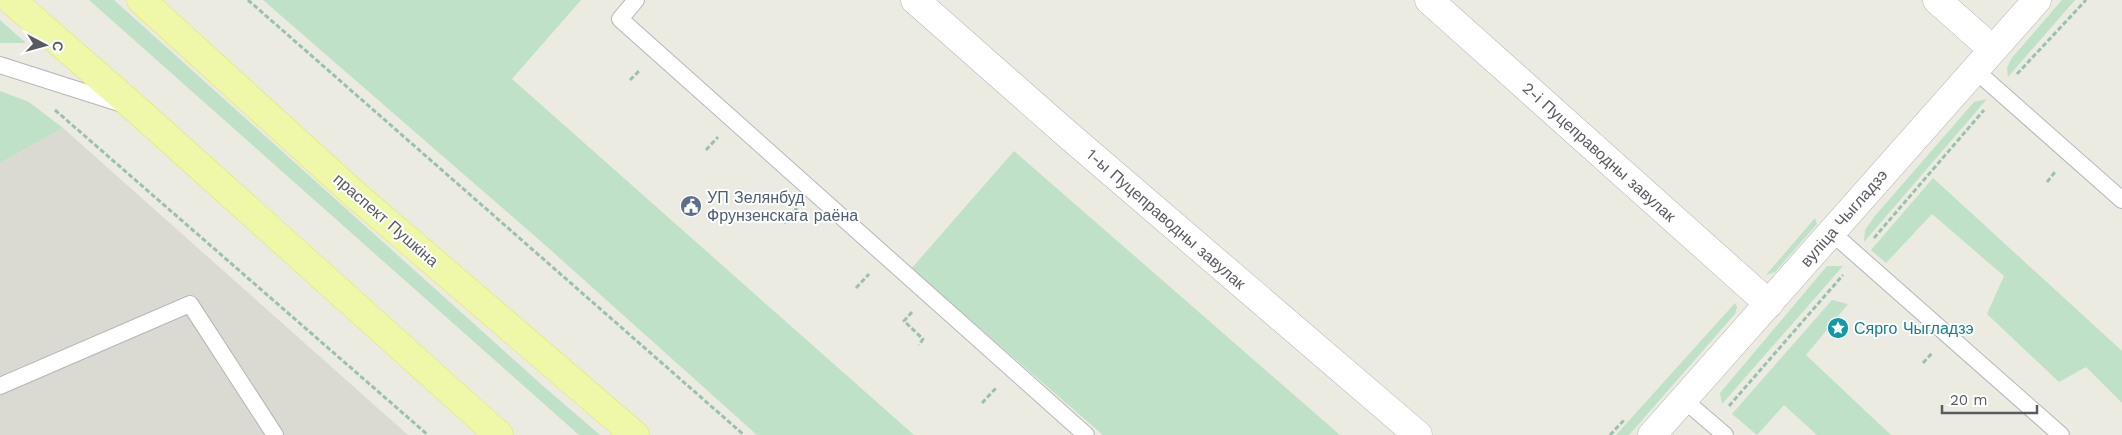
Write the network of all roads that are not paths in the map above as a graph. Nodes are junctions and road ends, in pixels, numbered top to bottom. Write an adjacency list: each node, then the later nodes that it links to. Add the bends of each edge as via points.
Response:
1 (11, 0): 11 (main road)
2 (142, 0): 20 (main road, праспект Пушкіна, via 352,192)
3 (636, 0): 21 (lane, via 620,19)
4 (915, 0): 22 (street, 1-ы Пуцеправодны завулак)
5 (1429, 0): 14 (street, 2-і Пуцеправодны завулак)
6 (1937, 0): 8 (street)
7 (2036, 0): 8 (street, вуліца Чыгладзэ)
8 (1992, 49): 10 (street, вуліца Чыгладзэ)
9 (0, 65): 11 (lane)
10 (1975, 70): 12 (lane); 13 (street, вуліца Чыгладзэ)
11 (135, 108): 19 (main road)
12 (2122, 200)
13 (1831, 232): 14 (street, вуліца Чыгладзэ); 24 (lane)
14 (1769, 304): 16 (street, вуліца Чыгладзэ)
15 (0, 386): 18 (lane, via 190,304)
16 (1682, 399): 17 (lane); 23 (street, вуліца Чыгладзэ)
17 (1718, 430)
18 (276, 435)
19 (499, 435)
20 (635, 435)
21 (1086, 435)
22 (1418, 435)
23 (1652, 435)
24 (2061, 435)

